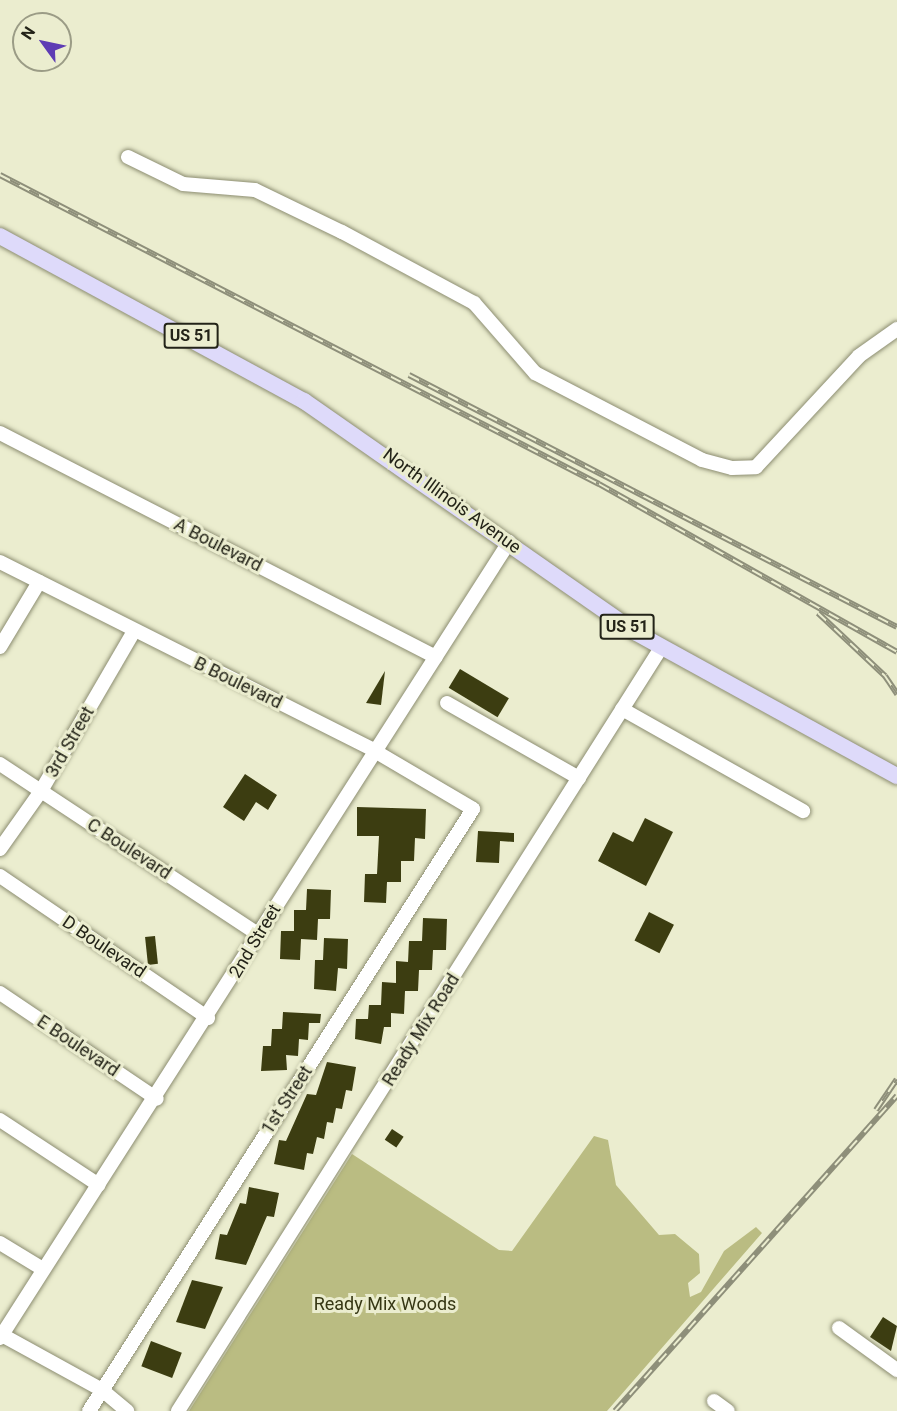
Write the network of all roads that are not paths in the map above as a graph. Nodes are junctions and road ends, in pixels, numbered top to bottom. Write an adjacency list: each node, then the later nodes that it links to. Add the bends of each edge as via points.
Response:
1 (128, 157): 3 (street, via 183,184 255,190 342,232 474,303 535,373 702,460 732,468 756,467 859,356)
2 (0, 236): 5 (main road, North Illinois Avenue / US 51, via 304,401)
3 (897, 329)
4 (0, 433): 11 (street, A Boulevard)
5 (508, 542): 10 (main road, North Illinois Avenue / US 51); 11 (street, 2nd Street)
6 (0, 562): 7 (street, B Boulevard)
7 (39, 582): 8 (street, B Boulevard); 9 (street)
8 (134, 631): 14 (street, B Boulevard); 18 (street, 3rd Street)
9 (0, 647)
10 (661, 648): 13 (street, Ready Mix Road); 16 (main road, North Illinois Avenue / US 51)
11 (436, 657): 14 (street, 2nd Street)
12 (447, 703): 17 (street)
13 (622, 709): 17 (street, Ready Mix Road); 20 (street)
14 (373, 750): 19 (street, B Boulevard); 23 (street, 2nd Street)
15 (0, 764): 18 (street, C Boulevard)
16 (897, 776)
17 (579, 778): 38 (street, Ready Mix Road)
18 (41, 791): 21 (street, 3rd Street); 23 (street, C Boulevard)
19 (473, 809): 34 (street, 1st Street)
20 (804, 811)
21 (0, 849)
22 (0, 876): 25 (street, D Boulevard)
23 (258, 934): 25 (street, 2nd Street)
24 (0, 993): 26 (street, E Boulevard)
25 (208, 1018): 26 (street, 2nd Street)
26 (157, 1100): 28 (street, 2nd Street)
27 (0, 1120): 28 (street)
28 (99, 1185): 30 (street, 2nd Street)
29 (0, 1243): 30 (street)
30 (43, 1269): 32 (street, 2nd Street)
31 (838, 1328): 33 (street)
32 (1, 1337): 34 (street)
33 (897, 1370)
34 (102, 1390): 36 (street, 1st Street); 37 (street)
35 (714, 1401): 39 (street)
36 (89, 1411)
37 (127, 1411)
38 (178, 1411)
39 (728, 1411)

